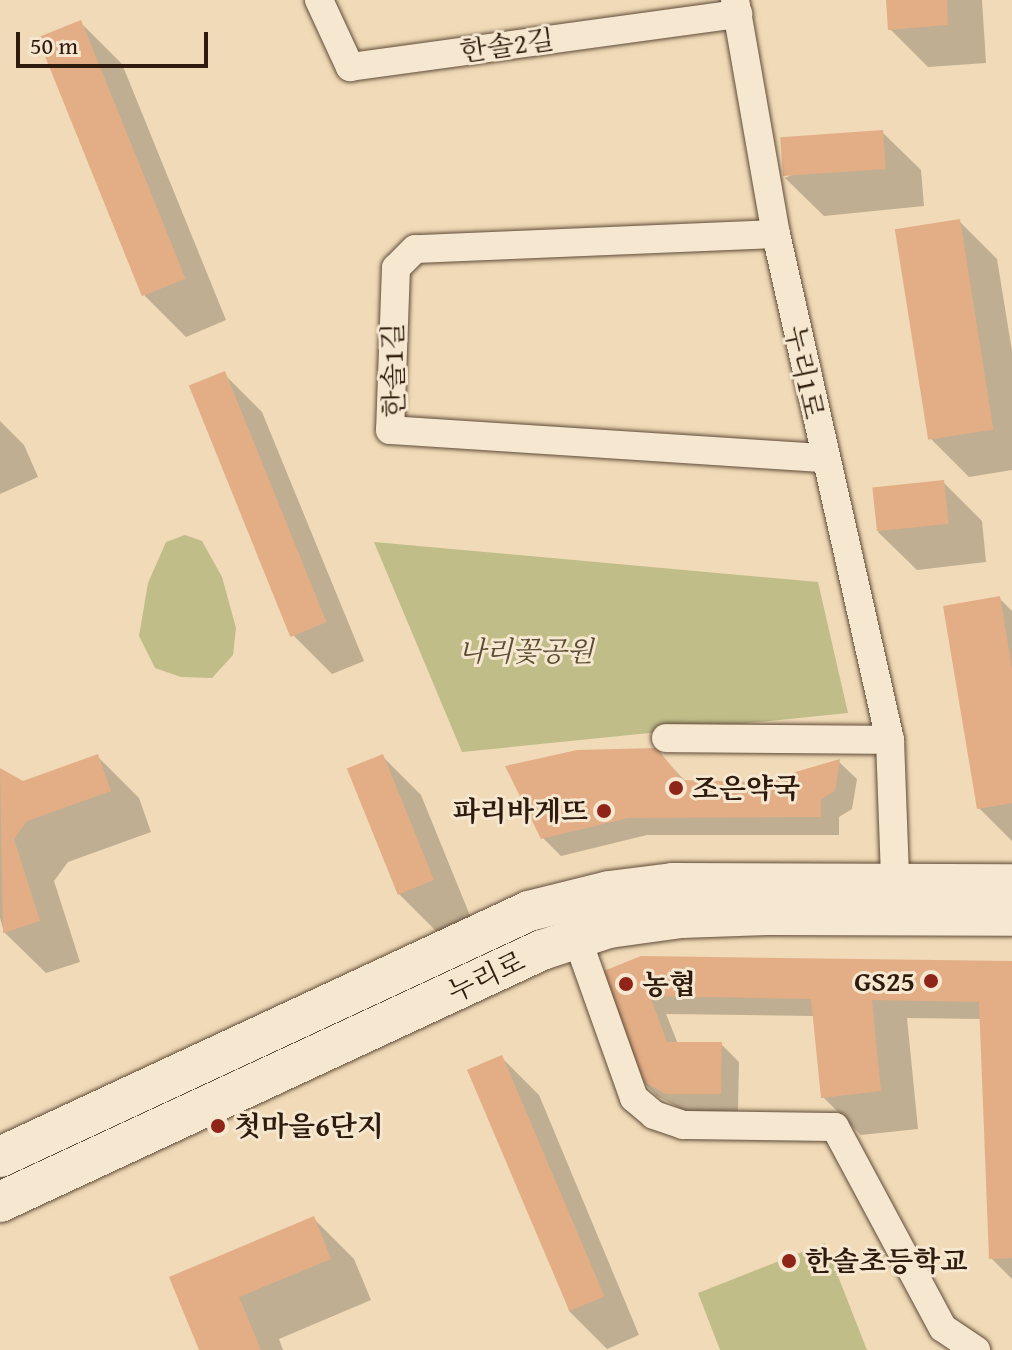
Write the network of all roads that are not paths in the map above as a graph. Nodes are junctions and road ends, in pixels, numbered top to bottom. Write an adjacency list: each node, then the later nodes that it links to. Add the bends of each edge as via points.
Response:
1 (319, 0): 2 (street, 한솔2길, via 350,67)
2 (736, 7): 3 (street, 누리1로)
3 (776, 234): 4 (street, 누리1로); 4 (street, 한솔1길, via 415,249 396,268 390,430)
4 (823, 458): 6 (street, 누리1로)
5 (666, 738): 6 (street)
6 (890, 740): 8 (street, 누리1로)
7 (1012, 884): 8 (street, 누리로)
8 (896, 898): 9 (street, 누리로); 10 (street, 누리로, via 681,918); 11 (street, 누리로, via 673,883 609,891 529,911)
9 (1012, 916)
10 (577, 938): 12 (street, 누리로); 13 (street, via 634,1098 654,1115 683,1125 835,1127 943,1328)
11 (0, 1157)
12 (0, 1202)
13 (976, 1350)

